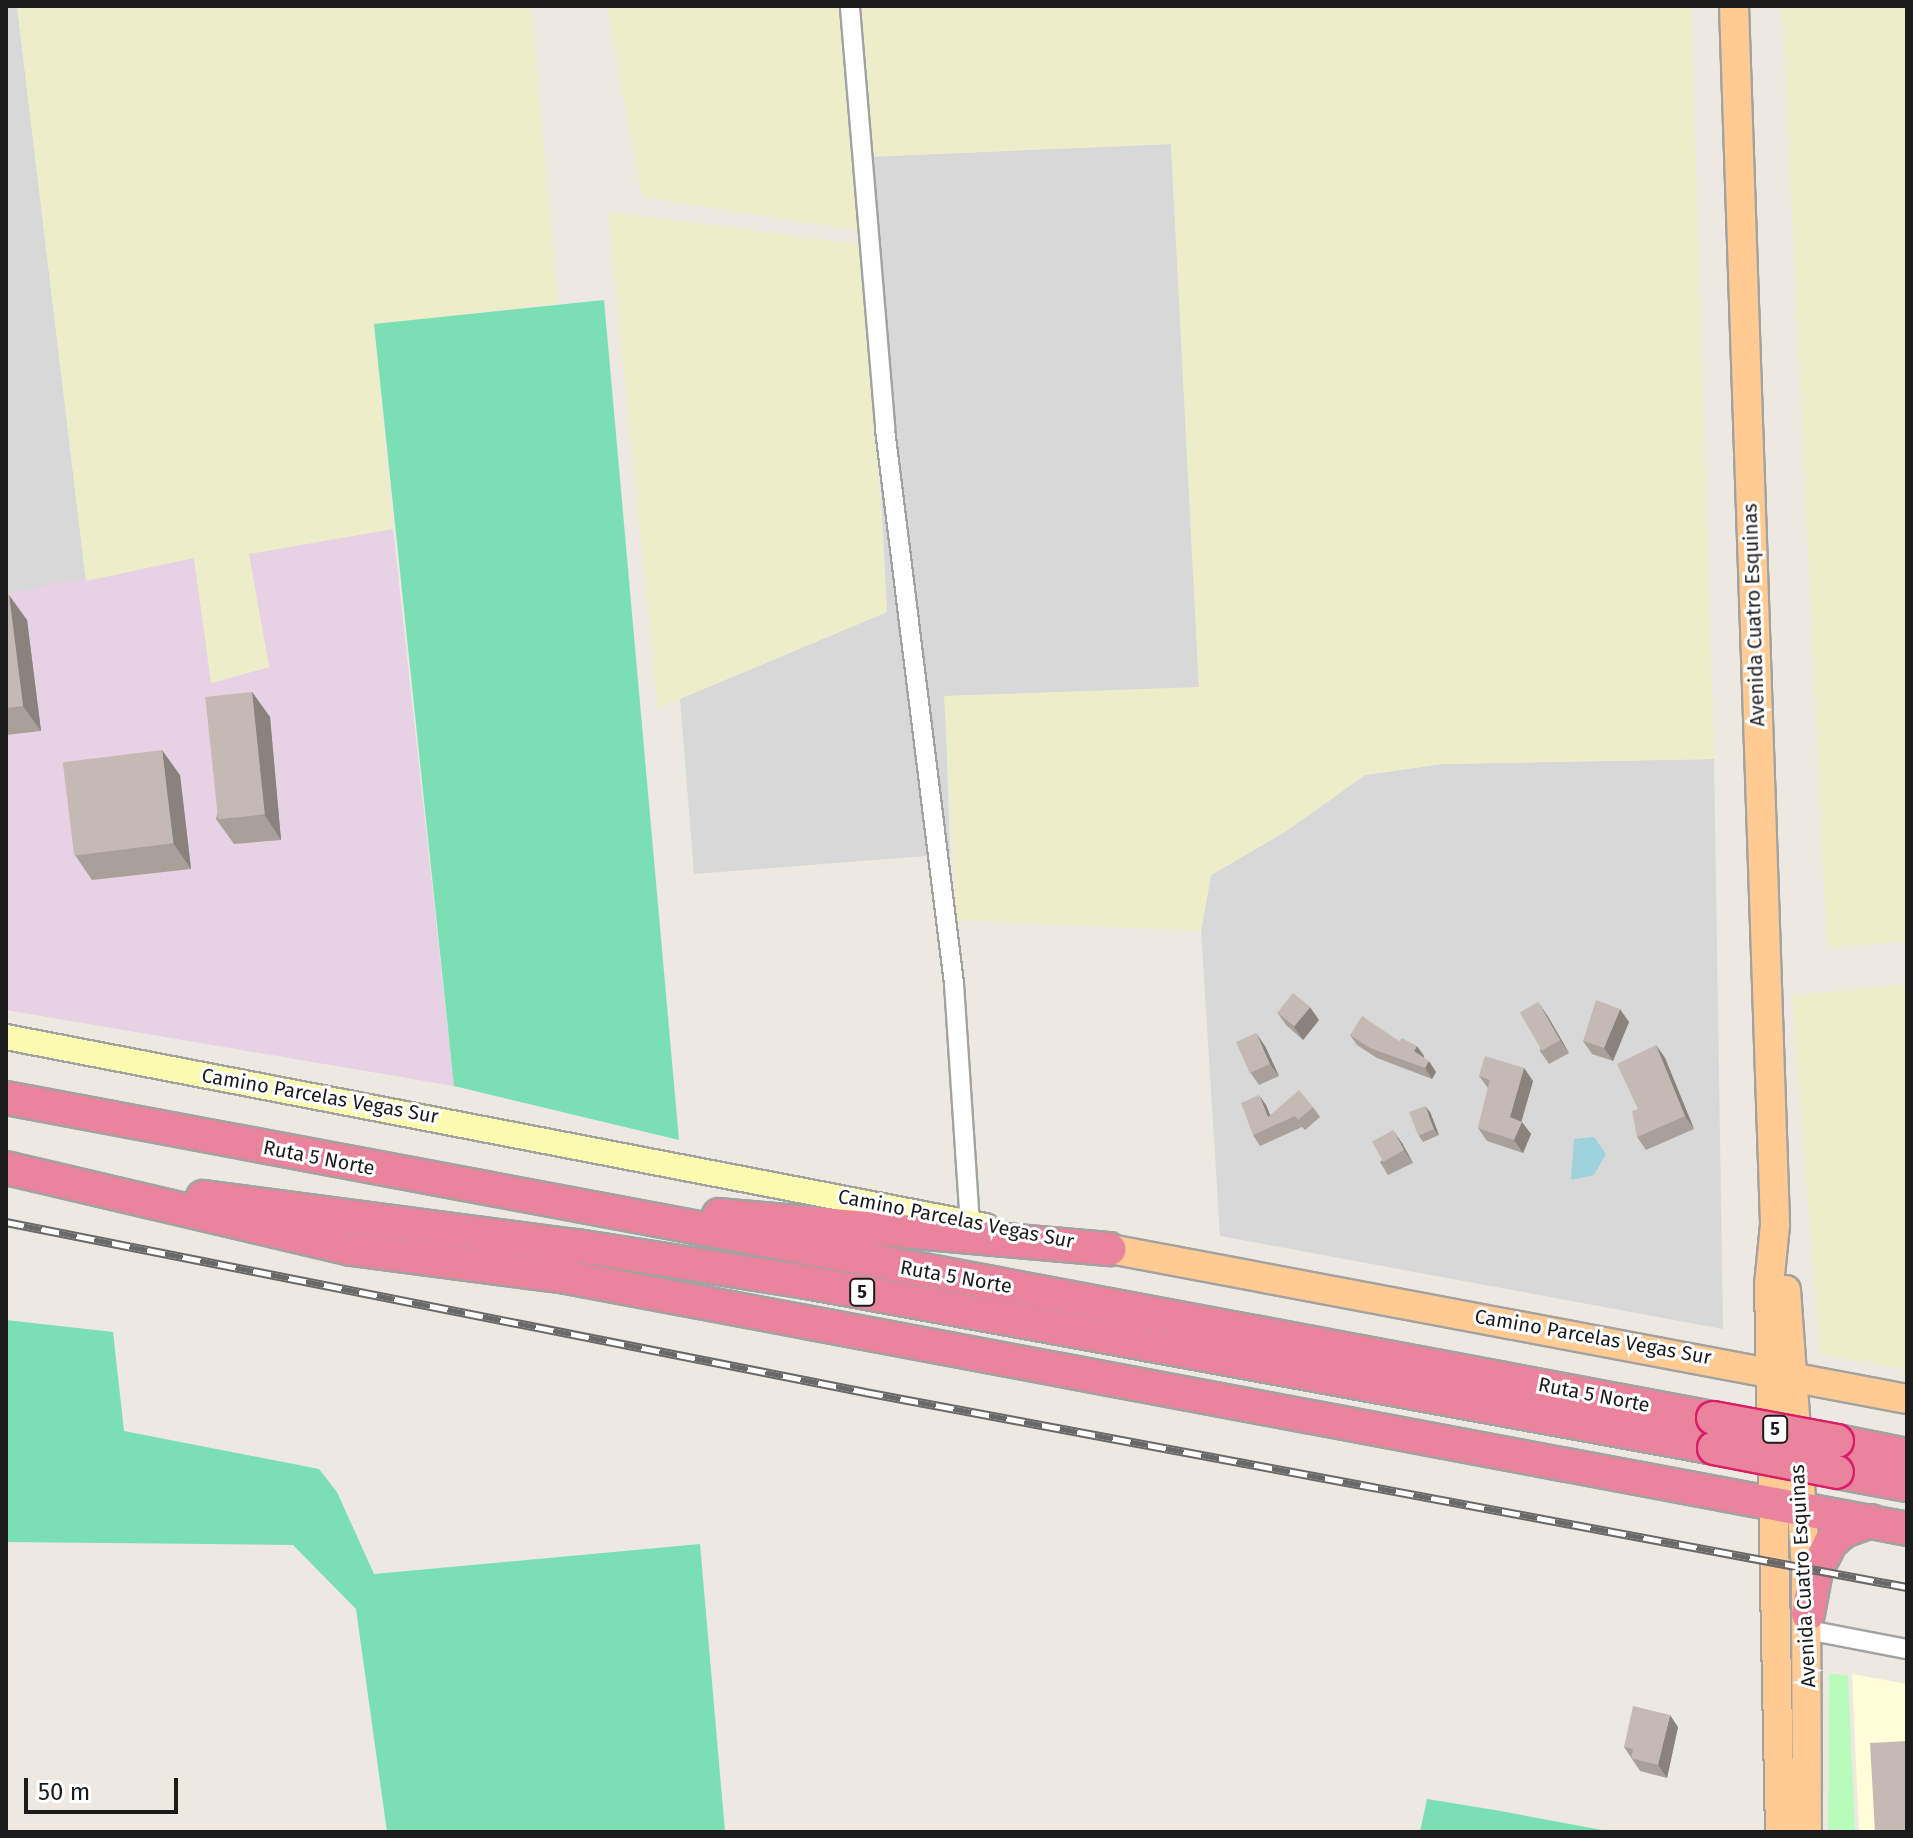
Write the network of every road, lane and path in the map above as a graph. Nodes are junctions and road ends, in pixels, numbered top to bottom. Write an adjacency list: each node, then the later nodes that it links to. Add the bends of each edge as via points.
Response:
1 (1734, 6): 8 (main road, Avenida Cuatro Esquinas)
2 (850, 8): 7 (street, via 885,429 954,984)
3 (6, 1037): 7 (street, Camino Parcelas Vegas Sur)
4 (6, 1098): 6 (highway, Ruta 5 Norte / 5)
5 (6, 1167): 16 (highway, Ruta 5 Norte / 5, via 791,1280); 20 (highway, via 351,1249 581,1280)
6 (521, 1197): 9 (highway); 16 (highway, Ruta 5 Norte / 5)
7 (970, 1222): 9 (street, Camino Parcelas Vegas Sur)
8 (1775, 1225): 10 (main road, Avenida Cuatro Esquinas); 11 (main road, Avenida Cuatro Esquinas)
9 (1110, 1249): 12 (main road, Camino Parcelas Vegas Sur)
10 (1769, 1303): 12 (main road, via 1761,1325 1744,1344); 13 (main road, Avenida Cuatro Esquinas)
11 (1790, 1334): 13 (main road, Avenida Cuatro Esquinas); 14 (main road, via 1808,1364)
12 (1706, 1358): 13 (main road, Camino Parcelas Vegas Sur)
13 (1781, 1372): 14 (main road, Camino Parcelas Vegas Sur); 20 (main road, Avenida Cuatro Esquinas)
14 (1837, 1384): 15 (main road, Camino Parcelas Vegas Sur)
15 (1907, 1399)
16 (1714, 1433): 18 (highway, Ruta 5 Norte / 5, bridge)
17 (1907, 1455): 18 (highway, Ruta 5 Norte / 5)
18 (1837, 1456): 19 (highway, Ruta 5 Norte / 5)
19 (1907, 1485)
20 (1788, 1506): 21 (highway); 23 (main road, Avenida Cuatro Esquinas); 24 (main road, Avenida Cuatro Esquinas)
21 (1871, 1521): 22 (highway); 24 (highway, via 1830,1543 1816,1571)
22 (1907, 1529)
23 (1776, 1567): 24 (main road, via 1785,1624); 26 (main road, Avenida Cuatro Esquinas)
24 (1808, 1622): 25 (street); 27 (main road, Avenida Cuatro Esquinas)
25 (1907, 1649)
26 (1780, 1832)
27 (1807, 1832)

